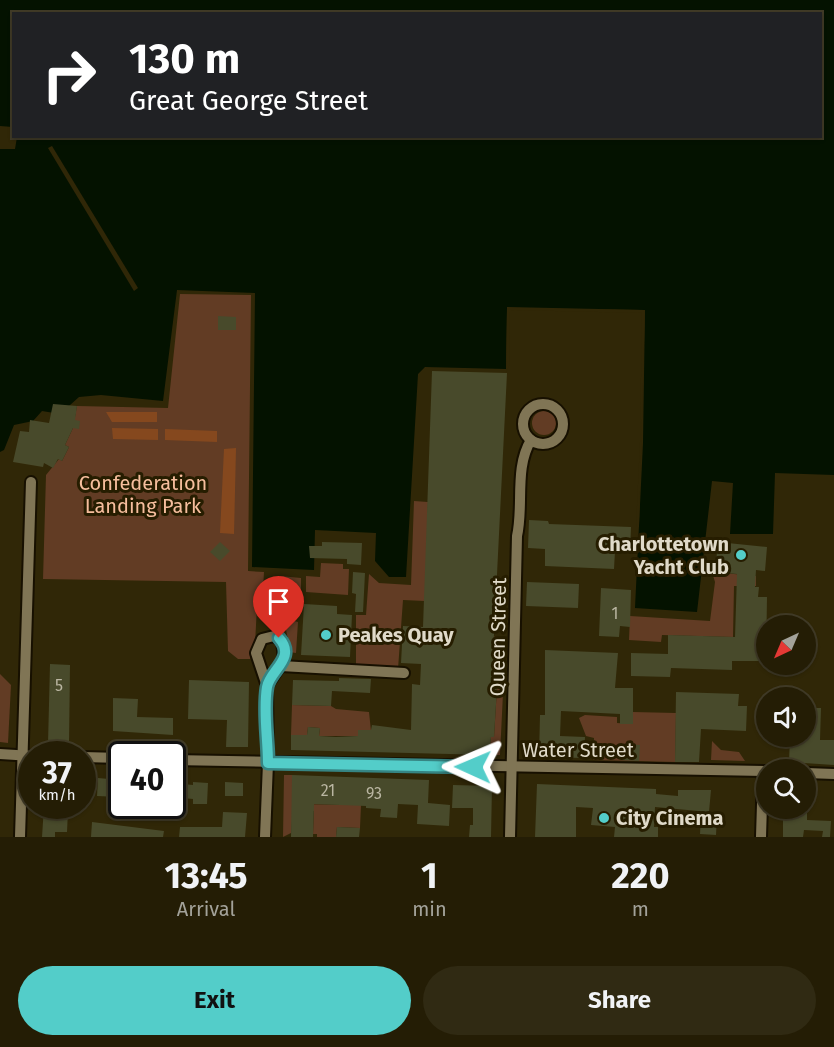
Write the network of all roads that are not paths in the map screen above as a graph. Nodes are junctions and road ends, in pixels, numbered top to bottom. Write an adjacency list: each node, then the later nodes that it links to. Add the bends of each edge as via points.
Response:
1 (531, 440): 11 (street, Queen Street, via 522,459)
2 (31, 482): 6 (street)
3 (281, 666): 4 (street); 5 (street); 5 (street, via 285,654 282,641 267,636 256,653)
4 (404, 673)
5 (267, 686): 10 (street)
6 (27, 741)
7 (0, 754): 8 (street)
8 (18, 755)
9 (186, 760): 10 (street, Water Street)
10 (268, 763): 11 (street, Water Street); 18 (street)
11 (514, 768): 12 (street, Water Street); 19 (street, Queen Street)
12 (756, 771)
13 (816, 773): 14 (street)
14 (834, 774)
15 (22, 819): 17 (street)
16 (762, 819): 20 (street)
17 (20, 837)
18 (265, 837)
19 (510, 837)
20 (761, 837)

